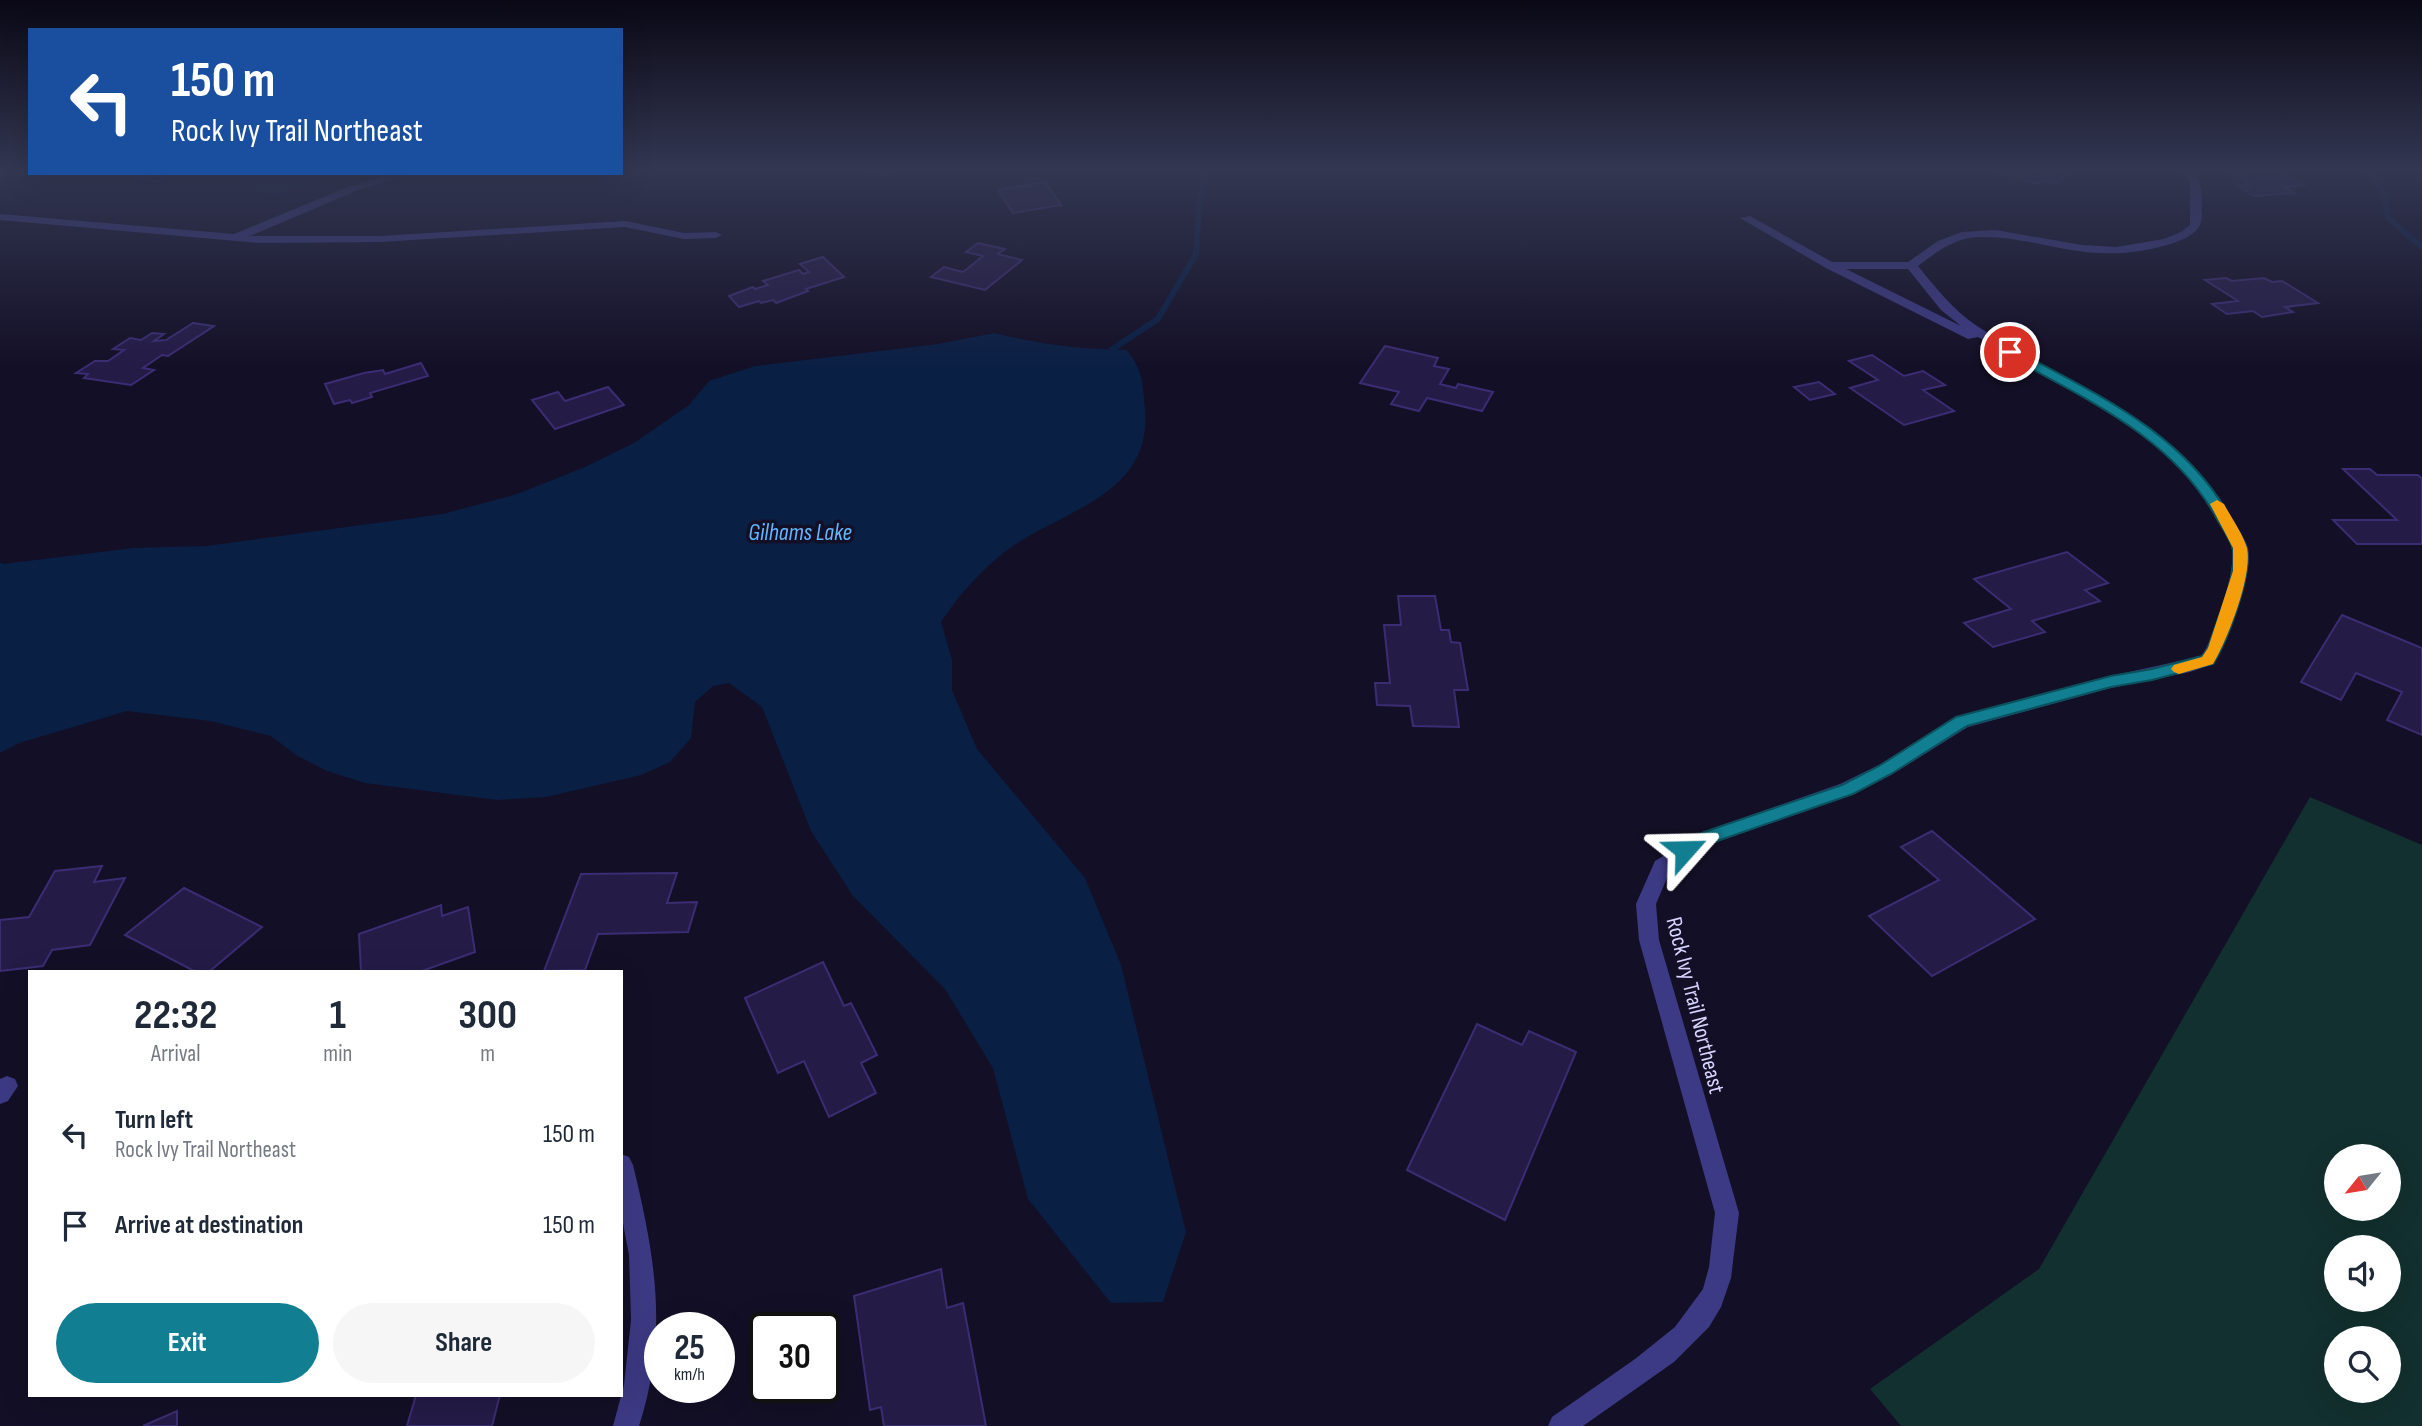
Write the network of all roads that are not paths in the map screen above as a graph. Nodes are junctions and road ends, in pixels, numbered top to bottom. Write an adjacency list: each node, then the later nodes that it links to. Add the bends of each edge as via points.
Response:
1 (187, 235): 10 (street)
2 (245, 235): 10 (street)
3 (453, 235): 10 (street)
4 (677, 235): 5 (street)
5 (716, 235)
6 (1775, 235): 12 (street, Rock Ivy Trail Northeast)
7 (1968, 235): 11 (street, via 1948,239)
8 (1985, 235): 9 (street, via 2021,236 2101,251 2142,247)
9 (2183, 235)
10 (234, 239)
11 (1912, 265): 12 (street); 13 (street, Rock Ivy Trail Northeast, via 1945,307)
12 (1830, 266): 13 (street, Rock Ivy Trail Northeast)
13 (2010, 352): 16 (street, Rock Ivy Trail Northeast, via 2127,417 2165,445 2212,495 2240,548 2240,571 2215,648 2207,660 2190,666 1962,722 1847,789 1710,837 1662,866 1646,904 1649,940 1727,1213 1722,1257 1712,1298 1689,1331)
14 (623, 1175): 15 (street, via 641,1253 642,1306 640,1360)
15 (626, 1426)
16 (1562, 1426)

